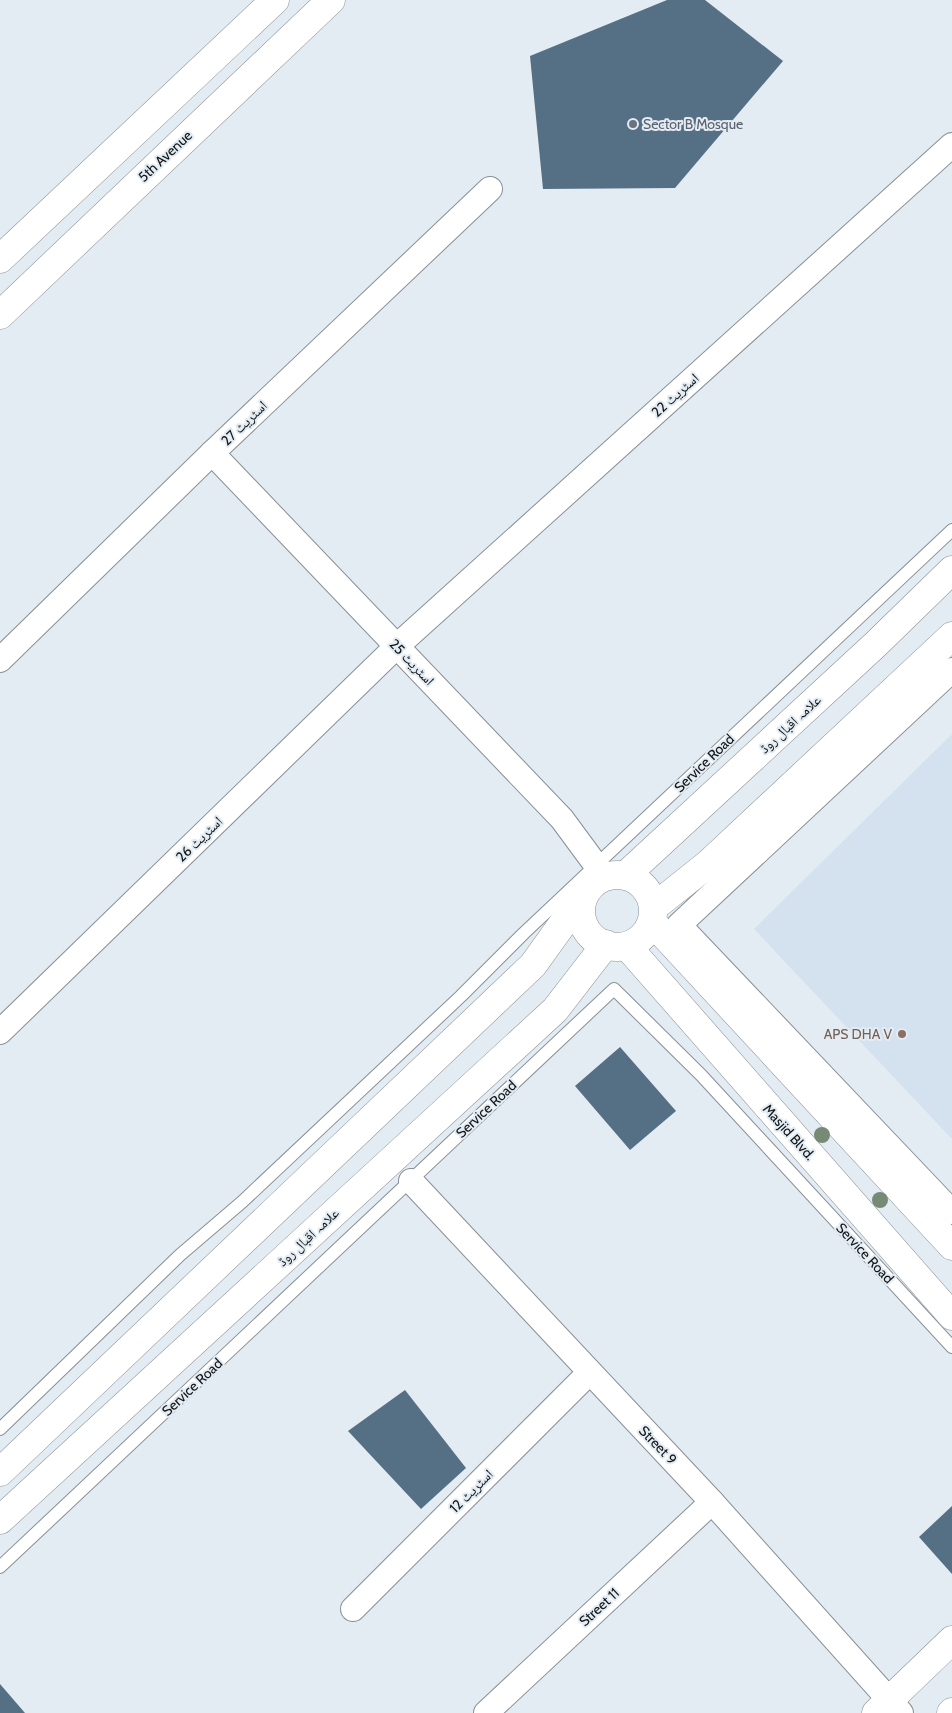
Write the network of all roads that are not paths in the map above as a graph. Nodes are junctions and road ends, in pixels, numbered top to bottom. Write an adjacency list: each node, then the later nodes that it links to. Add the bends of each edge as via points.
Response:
1 (276, 0): 5 (main road)
2 (332, 0): 6 (main road, 5th Avenue)
3 (952, 145): 11 (street, اسٹریٹ 22)
4 (490, 189): 7 (street, اسٹریٹ 27)
5 (0, 259)
6 (0, 315)
7 (212, 453): 11 (street, اسٹریٹ 25); 12 (street, اسٹریٹ 27)
8 (952, 530): 14 (lane, Service Road)
9 (952, 570): 14 (main road, علامہ اقبال روڈ, via 854,664)
10 (952, 636): 16 (main road)
11 (397, 646): 14 (street, اسٹریٹ 25); 18 (street, اسٹریٹ 26)
12 (0, 660)
13 (952, 670): 20 (street, via 680,925)
14 (609, 872): 15 (main road, via 592,883); 16 (main road, via 639,881); 25 (lane, Service Road, via 461,996 242,1202 180,1255)
15 (584, 894): 17 (main road, via 580,913 586,931); 26 (main road, via 533,965)
16 (653, 915): 17 (main road, via 643,938); 21 (main road)
17 (616, 945): 22 (main road, Masjid Blvd.); 28 (main road, علامہ اقبال روڈ, via 555,1010)
18 (0, 1032)
19 (411, 1181): 23 (lane, Service Road, via 614,988 701,1075); 24 (street, Street 9); 29 (lane, Service Road)
20 (952, 1212)
21 (952, 1246)
22 (952, 1316)
23 (952, 1347)
24 (589, 1372): 27 (street, Street 9); 30 (street, اسٹریٹ 12)
25 (0, 1429)
26 (0, 1472)
27 (712, 1502): 32 (street, Street 9); 33 (street, Street 11)
28 (0, 1520)
29 (0, 1567)
30 (353, 1609)
31 (952, 1640): 32 (main road)
32 (888, 1709)
33 (486, 1713)

